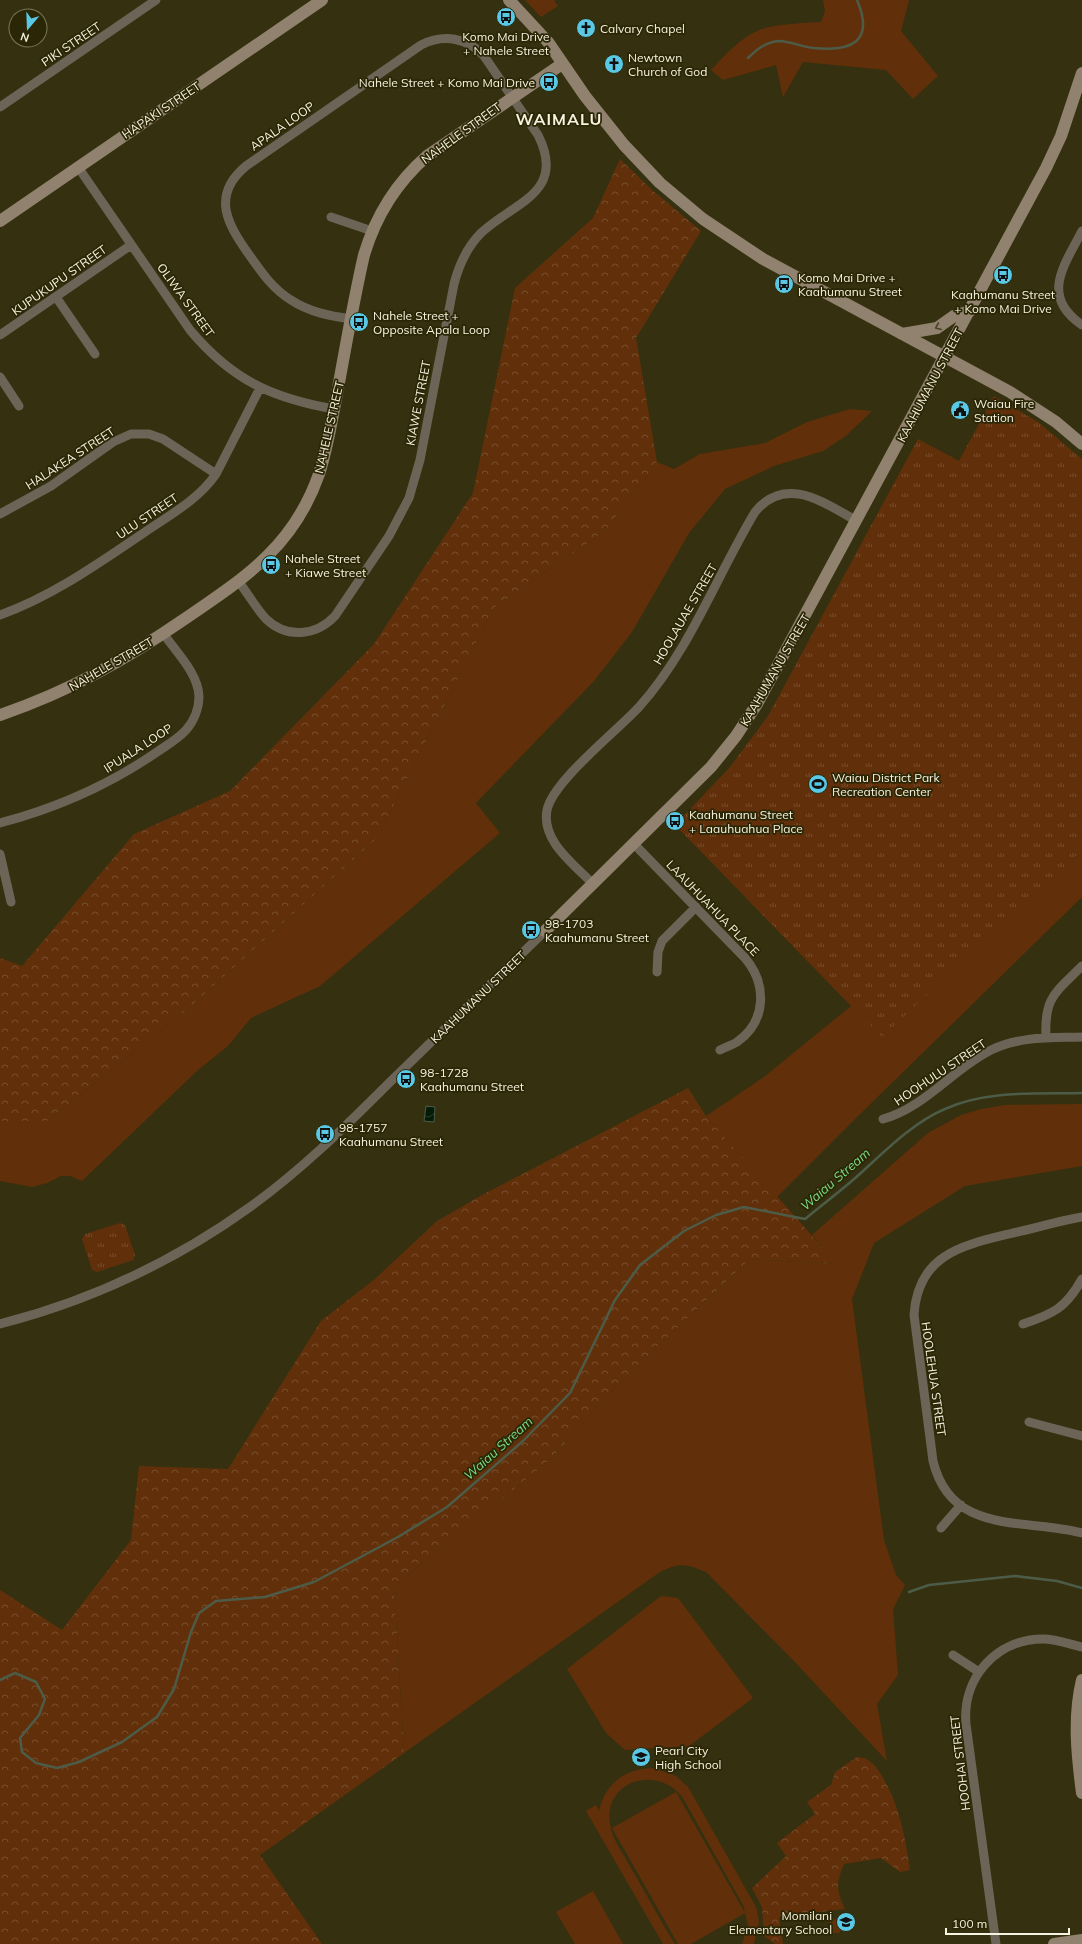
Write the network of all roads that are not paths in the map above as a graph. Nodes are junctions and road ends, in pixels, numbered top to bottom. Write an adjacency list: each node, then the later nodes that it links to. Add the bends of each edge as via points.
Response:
1 (156, 0): 7 (street, PIKI STREET)
2 (322, 0): 8 (street, HAPAKI STREET)
3 (509, 0): 4 (street, via 539,32)
4 (562, 64): 6 (street, NAHELE STREET); 18 (street, via 599,115 633,155 660,183 703,219 763,259)
5 (1082, 73): 15 (street, KAAHUMANU STREET, via 1052,157)
6 (512, 97): 11 (street, NAHELE STREET, via 437,148 417,165 393,192); 16 (street, APALA LOOP, via 479,51 455,38 435,39 421,45 259,157 235,177 226,197 228,221 264,276 280,293 299,305 320,313); 30 (street, KIAWE STREET, via 543,144 547,171 530,198 480,234 459,266 418,466 409,498 398,522 335,616 324,626 314,630 292,633 273,624 263,615)
7 (0, 107)
8 (78, 167): 10 (street, HAPAKI STREET); 13 (street, OLIWA STREET)
9 (331, 217): 11 (street)
10 (0, 221)
11 (372, 231): 16 (street, NAHELE STREET, via 364,255)
12 (1082, 232): 17 (street, via 1063,268 1058,287 1059,298 1064,308)
13 (131, 245): 14 (street, KUPUKUPU STREET); 23 (street, OLIWA STREET, via 199,341 233,371)
14 (56, 297): 19 (street, KUPUKUPU STREET); 20 (street)
15 (970, 311): 18 (street, one-way to 18, via 954,316 936,328); 21 (street, KAAHUMANU STREET)
16 (351, 319): 25 (street, NAHELE STREET)
17 (1082, 325)
18 (902, 334): 21 (street)
19 (0, 335)
20 (95, 354)
21 (945, 357): 26 (street, via 1027,402); 29 (street, KAAHUMANU STREET)
22 (0, 378): 24 (street)
23 (260, 388): 25 (street, OLIWA STREET, via 286,399); 27 (street, ULU STREET)
24 (20, 406)
25 (334, 410): 30 (street, NAHELE STREET, via 319,474 302,512 274,550)
26 (1082, 444)
27 (216, 474): 28 (street, HALAKEA STREET, via 163,439 149,434 131,434 113,442 51,486); 31 (street, ULU STREET, via 190,501 92,568 47,594)
28 (0, 514)
29 (857, 521): 35 (street, KAAHUMANU STREET, via 747,721 711,767); 37 (street, HOOLAUAE STREET, via 814,498 795,493 777,496 755,512 686,640 661,680 631,715 563,781 552,796 547,818 551,836 560,850)
30 (239, 582): 32 (street, NAHELE STREET)
31 (0, 615)
32 (164, 633): 33 (street, NAHELE STREET, via 82,682); 34 (street, IPUALA LOOP, via 191,673 198,689 197,710 186,730 139,764 97,787 49,808)
33 (0, 715)
34 (0, 823)
35 (634, 844): 37 (street, KAAHUMANU STREET); 39 (street, LAAUHUAHUA PLACE)
36 (0, 854): 38 (street)
37 (593, 884): 40 (street, KAAHUMANU STREET)
38 (11, 902)
39 (696, 907): 42 (street, via 662,941 658,952); 45 (street, LAAUHUAHUA PLACE, via 752,966 761,989 761,1005 754,1023 737,1042)
40 (545, 931): 49 (street, KAAHUMANU STREET, via 322,1149 250,1207 200,1240 127,1278 81,1298)
41 (1082, 966): 44 (street, via 1061,986 1050,1001 1046,1012)
42 (658, 972)
43 (1082, 1037): 44 (street, HOOHULU STREET)
44 (1046, 1038): 46 (street, HOOHULU STREET, via 1022,1040 992,1050 971,1062 900,1115)
45 (720, 1050)
46 (883, 1119)
47 (1082, 1217): 53 (street, HOOLEHUA STREET, via 959,1248 936,1264 920,1287 914,1324 933,1461 945,1490)
48 (1082, 1279): 50 (street, via 1059,1309)
49 (0, 1324)
50 (1023, 1324)
51 (1029, 1422): 52 (street)
52 (1082, 1436)
53 (961, 1505): 54 (street); 55 (street, HOOLEHUA STREET, via 969,1512 986,1519 1044,1525)
54 (941, 1528)
55 (1082, 1533)
56 (1082, 1647): 58 (street, HOOHAI STREET, via 1053,1640 1024,1641 999,1652)
57 (953, 1656): 58 (street)
58 (979, 1672): 62 (street, HOOHAI STREET, via 968,1694 966,1716)
59 (1082, 1680): 60 (street, via 1076,1741)
60 (1082, 1793)
61 (1082, 1940): 63 (street)
62 (996, 1944)
63 (1054, 1944)

